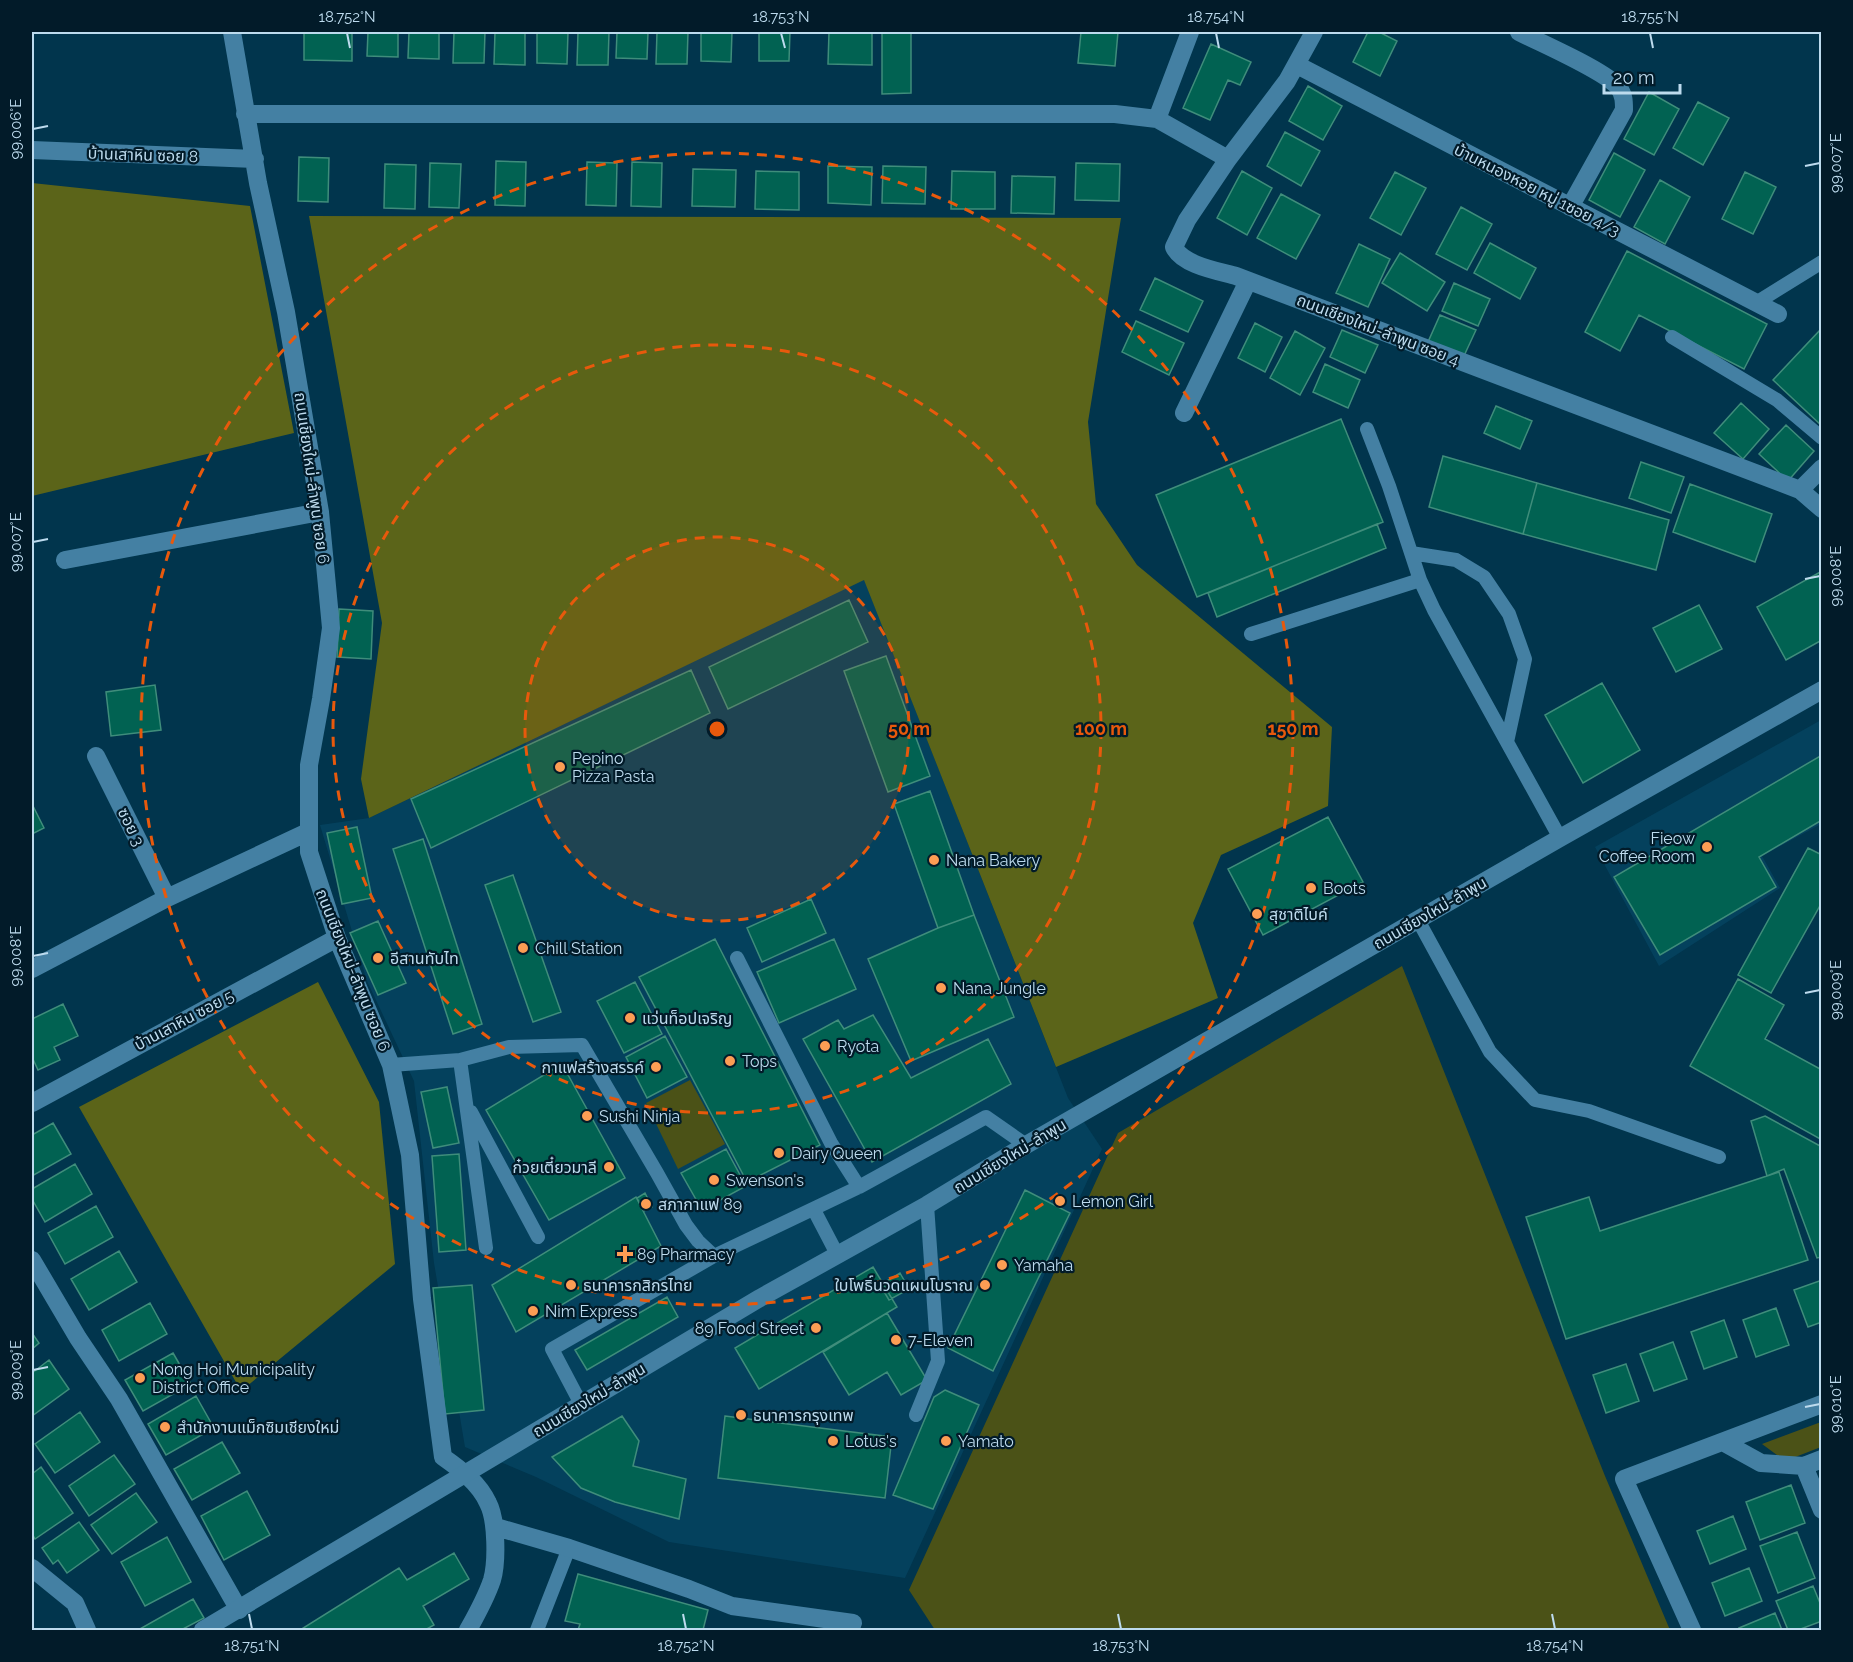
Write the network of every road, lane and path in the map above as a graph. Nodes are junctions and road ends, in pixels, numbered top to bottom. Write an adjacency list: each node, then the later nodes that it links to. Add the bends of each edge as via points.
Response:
1 (232, 32): 6 (street, ถนนเชียงใหม่-ลำพูน ซอย 6)
2 (1190, 32): 7 (street)
3 (1314, 32): 5 (street, ถนนเชียงใหม่-ลำพูน ซอย 4)
4 (1519, 32): 11 (street, via 1599,73 1617,86 1623,96 1624,110)
5 (1297, 65): 10 (street, ถนนเชียงใหม่-ลำพูน ซอย 4); 11 (street, บ้านหนองหอย หมู่ 1ซอย 4/3)
6 (245, 114): 7 (street, via 1115,114); 9 (street, ถนนเชียงใหม่-ลำพูน ซอย 6)
7 (1157, 119): 10 (street)
8 (32, 150): 9 (street, บ้านเสาหิน ซอย 8)
9 (255, 159): 23 (street, ถนนเชียงใหม่-ลำพูน ซอย 6)
10 (1228, 159): 13 (street, ถนนเชียงใหม่-ลำพูน ซอย 4, via 1187,220 1174,247 1185,259)
11 (1570, 207): 14 (street, บ้านหนองหอย หมู่ 1ซอย 4/3)
12 (1821, 262): 14 (lane)
13 (1248, 281): 17 (street); 21 (street, ถนนเชียงใหม่-ลำพูน ซอย 4)
14 (1756, 303): 15 (street, บ้านหนองหอย หมู่ 1ซอย 4/3)
15 (1778, 314)
16 (1672, 337): 19 (lane, via 1778,400)
17 (1184, 413)
18 (1367, 429): 24 (lane)
19 (1821, 438)
20 (1821, 468): 21 (street)
21 (1800, 490): 22 (street, ถนนเชียงใหม่-ลำพูน ซอย 4)
22 (1821, 509)
23 (320, 512): 25 (street); 31 (street, ถนนเชียงใหม่-ลำพูน ซอย 6, via 331,628 309,765)
24 (1411, 553): 26 (lane); 29 (lane, via 1456,560 1484,577 1509,614 1525,659)
25 (65, 560)
26 (1420, 579): 27 (lane); 29 (lane)
27 (1251, 634)
28 (1821, 690): 32 (street, ถนนเชียงใหม่-ลำพูน)
29 (1507, 742): 32 (lane)
30 (96, 756): 33 (street, ซอย 3)
31 (308, 832): 33 (street); 35 (street, ถนนเชียงใหม่-ลำพูน ซอย 6, via 309,852)
32 (1560, 838): 34 (street, ถนนเชียงใหม่-ลำพูน)
33 (167, 898): 37 (street)
34 (1418, 920): 42 (street, ถนนเชียงใหม่-ลำพูน); 43 (lane, via 1490,1052 1535,1100 1590,1111)
35 (337, 938): 39 (street, ถนนเชียงใหม่-ลำพูน ซอย 6); 41 (street, บ้านเสาหิน ซอย 5)
36 (737, 958): 44 (lane, via 831,1143)
37 (32, 969)
38 (460, 1060): 39 (lane); 40 (lane); 49 (lane, via 509,1047 582,1046 686,1225)
39 (391, 1065): 58 (street, ถนนเชียงใหม่-ลำพูน ซอย 6, via 410,1155 422,1299 443,1457)
40 (466, 1102): 47 (lane); 48 (lane)
41 (32, 1103)
42 (1026, 1145): 44 (lane, via 986,1117); 45 (street, ถนนเชียงใหม่-ลำพูน)
43 (1719, 1157)
44 (859, 1187): 46 (lane)
45 (927, 1205): 50 (street, ถนนเชียงใหม่-ลำพูน); 54 (lane, via 938,1361)
46 (814, 1210): 49 (lane); 50 (lane)
47 (538, 1237)
48 (486, 1248)
49 (714, 1256): 52 (lane, via 552,1349)
50 (838, 1256): 52 (street, ถนนเชียงใหม่-ลำพูน)
51 (32, 1260): 63 (street, via 119,1399)
52 (581, 1404): 58 (street, ถนนเชียงใหม่-ลำพูน)
53 (1821, 1404): 55 (street)
54 (916, 1415)
55 (1723, 1442): 57 (street, via 1761,1464); 69 (street, via 1624,1479)
56 (1821, 1459): 57 (street)
57 (1804, 1466): 59 (street)
58 (466, 1474): 60 (street, ถนนเชียงใหม่-ลำพูน ซอย 6, via 488,1502); 63 (street, ถนนเชียงใหม่-ลำพูน)
59 (1821, 1510)
60 (496, 1527): 61 (street); 67 (street, via 493,1578)
61 (569, 1548): 64 (street, via 732,1606); 68 (lane)
62 (32, 1568): 65 (street, via 75,1603)
63 (239, 1610): 66 (street, ถนนเชียงใหม่-ลำพูน)
64 (853, 1623)
65 (87, 1630)
66 (203, 1630)
67 (468, 1630)
68 (537, 1630)
69 (1692, 1630)

